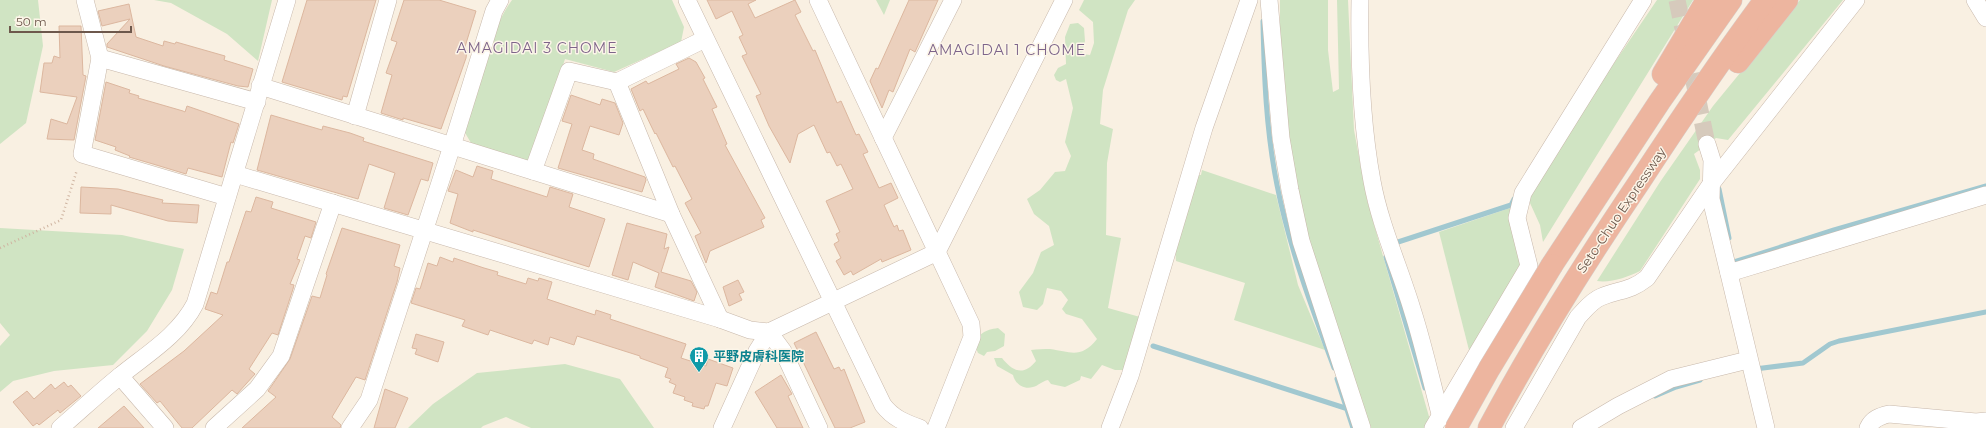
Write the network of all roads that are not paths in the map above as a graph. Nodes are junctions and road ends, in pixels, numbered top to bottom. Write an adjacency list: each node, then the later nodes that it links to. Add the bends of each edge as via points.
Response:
1 (85, 0): 21 (street)
2 (287, 0): 23 (street)
3 (388, 0): 25 (street)
4 (500, 0): 28 (street, via 494,11)
5 (687, 0): 20 (street)
6 (818, 0): 26 (street)
7 (953, 0): 26 (street)
8 (1064, 0): 38 (street)
9 (1249, 0): 55 (street, via 1204,128 1130,376)
10 (1269, 0): 56 (street, via 1282,138 1291,197 1320,304)
11 (1360, 0): 45 (street, via 1360,67 1372,182 1412,309)
12 (1643, 0): 45 (street, via 1523,193 1517,218 1529,266)
13 (1707, 0): 29 (highway, via 1644,106)
14 (1731, 0): 29 (highway, Seto-Chuo Expressway)
15 (1765, 0): 24 (highway, Seto-Chuo Expressway)
16 (1787, 0): 24 (highway, via 1713,94)
17 (1856, 0): 32 (street)
18 (1975, 0): 19 (street)
19 (1986, 18)
20 (705, 38): 22 (street); 40 (street)
21 (100, 58): 23 (street); 34 (street, via 82,154)
22 (616, 82): 30 (street, via 570,71); 36 (street)
23 (259, 94): 25 (street); 31 (street)
24 (1684, 115): 58 (highway, Seto-Chuo Expressway, via 1575,280)
25 (355, 116): 28 (street)
26 (883, 138): 38 (street)
27 (1707, 144): 32 (street, via 1712,160)
28 (452, 146): 30 (street); 37 (street)
29 (1626, 151): 57 (highway, Seto-Chuo Expressway, bridge, via 1489,369)
30 (533, 171): 36 (street)
31 (235, 174): 34 (street); 35 (street)
32 (1711, 184): 39 (street, via 1711,199); 59 (street, via 1647,278 1635,287 1601,297 1591,303 1578,317)
33 (1986, 196): 39 (street)
34 (227, 197): 44 (street, via 190,315 180,328)
35 (333, 203): 37 (street); 49 (street, via 281,356 257,389)
36 (670, 214): 41 (street)
37 (424, 230): 41 (street); 50 (street, via 369,400)
38 (937, 252): 40 (street); 54 (street, via 973,330)
39 (1729, 273): 43 (street)
40 (832, 303): 42 (street); 53 (street, via 883,405 890,414 902,422)
41 (720, 319): 42 (street, via 750,330)
42 (769, 332): 51 (street, via 757,351); 52 (street, via 783,351)
43 (1748, 360): 60 (street, via 1671,379); 61 (street)
44 (120, 376): 47 (street); 48 (street)
45 (1437, 420): 57 (street)
46 (1986, 421): 62 (street, via 1889,414 1878,416)
47 (60, 428)
48 (165, 428)
49 (214, 428)
50 (350, 428)
51 (722, 428)
52 (819, 428)
53 (920, 428)
54 (936, 428)
55 (1110, 428)
56 (1362, 428)
57 (1457, 428)
58 (1488, 428)
59 (1514, 428)
60 (1581, 428)
61 (1766, 428)
62 (1868, 428)

